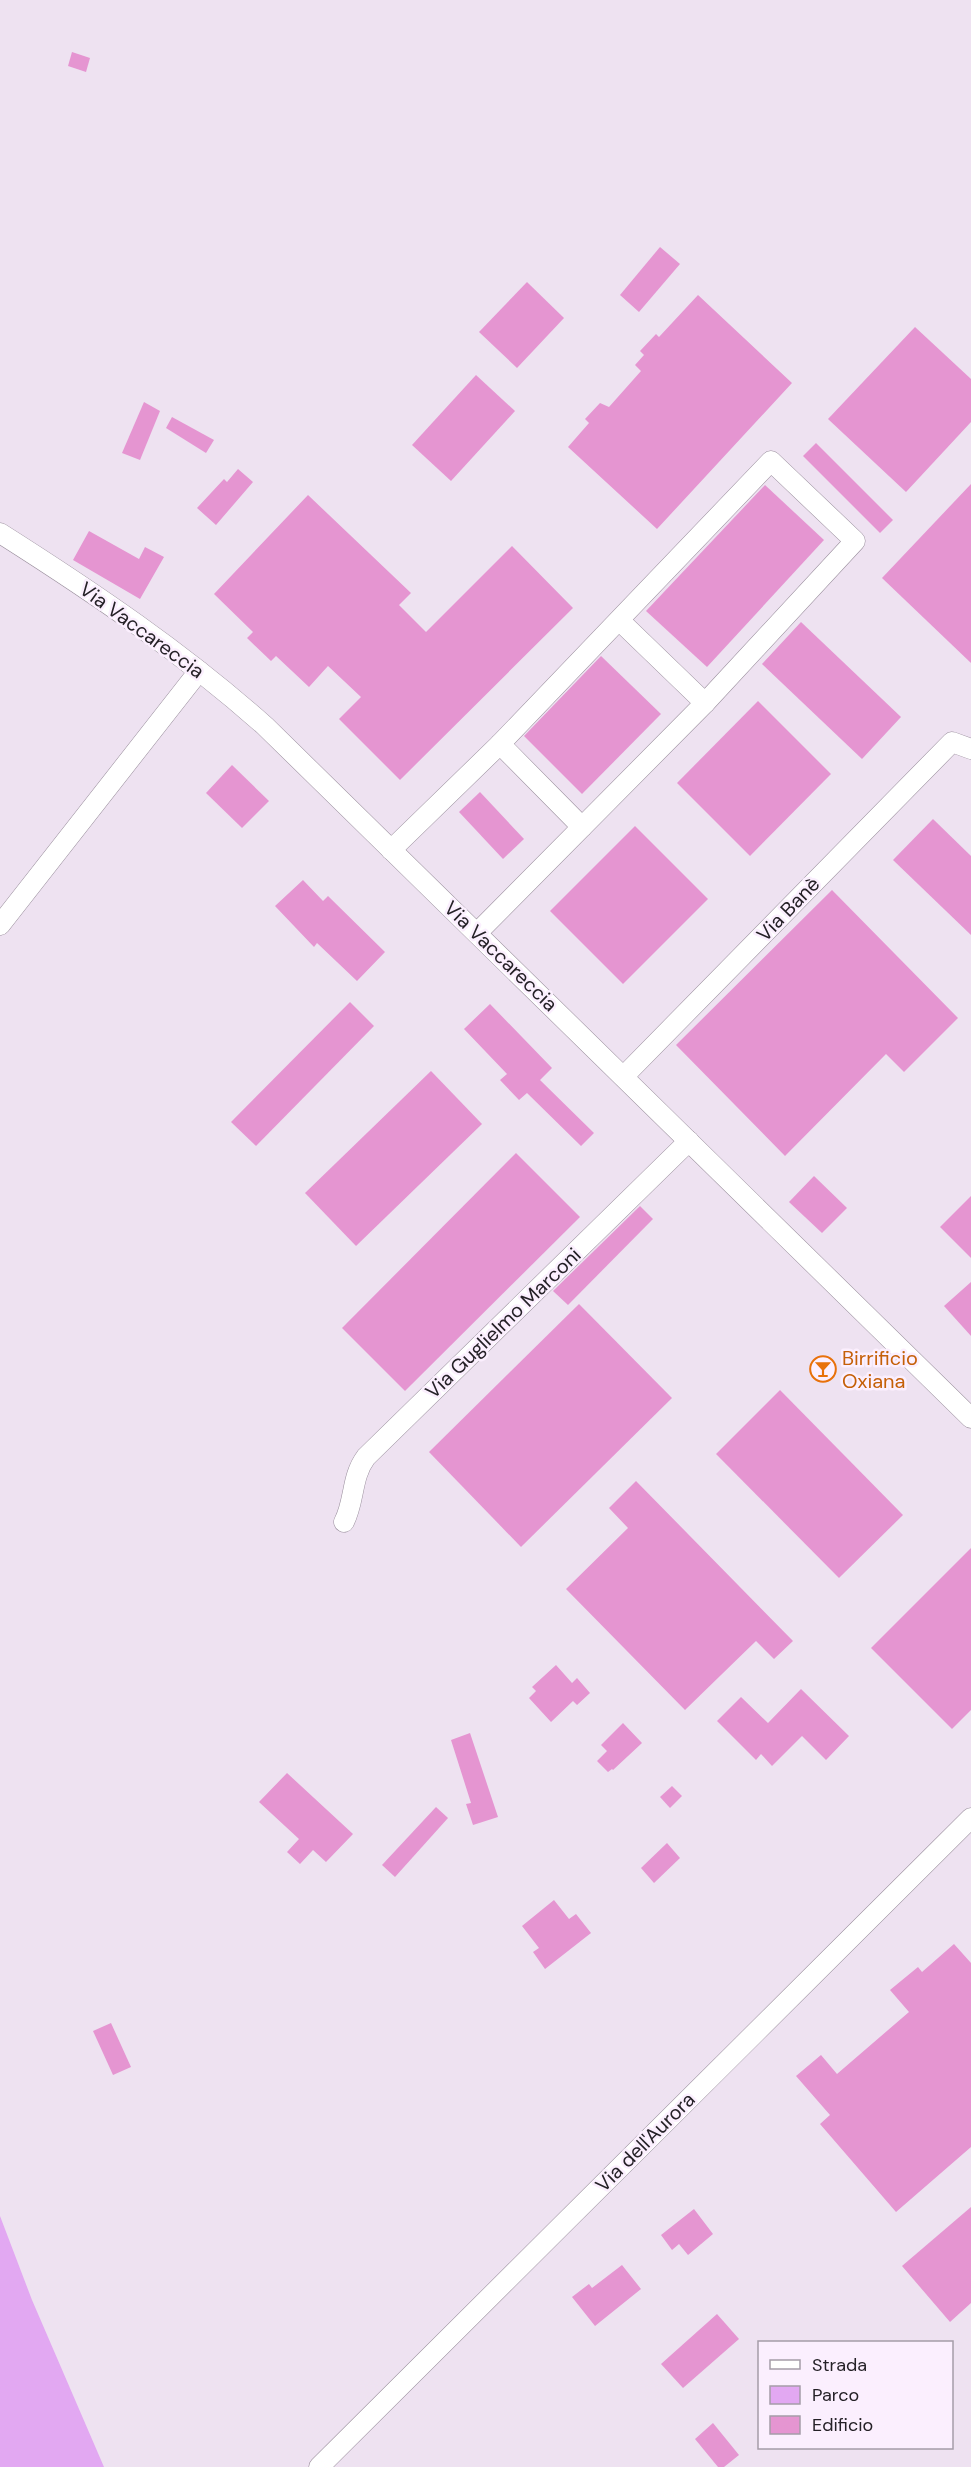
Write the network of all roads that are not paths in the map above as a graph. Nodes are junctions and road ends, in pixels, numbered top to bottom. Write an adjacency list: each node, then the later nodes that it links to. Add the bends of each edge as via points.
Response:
1 (0, 533): 3 (street, Via Vaccareccia, via 100,598)
2 (620, 621): 4 (street); 4 (street, via 771,461 855,541); 5 (street)
3 (199, 671): 8 (street, Via Vaccareccia, via 265,726); 9 (street)
4 (705, 703): 7 (street)
5 (500, 744): 7 (street); 8 (street)
6 (971, 749): 11 (street, Via Banè, via 952,742)
7 (582, 827): 10 (street)
8 (391, 850): 10 (street, Via Vaccareccia)
9 (0, 925)
10 (477, 932): 11 (street, Via Vaccareccia)
11 (624, 1076): 12 (street, Via Vaccareccia)
12 (689, 1141): 13 (street, Via Vaccareccia); 14 (street, Via Guglielmo Marconi, via 366,1457 355,1477)
13 (971, 1418)
14 (344, 1522)
15 (971, 1818): 16 (street, Via dell'Aurora)
16 (319, 2467)

